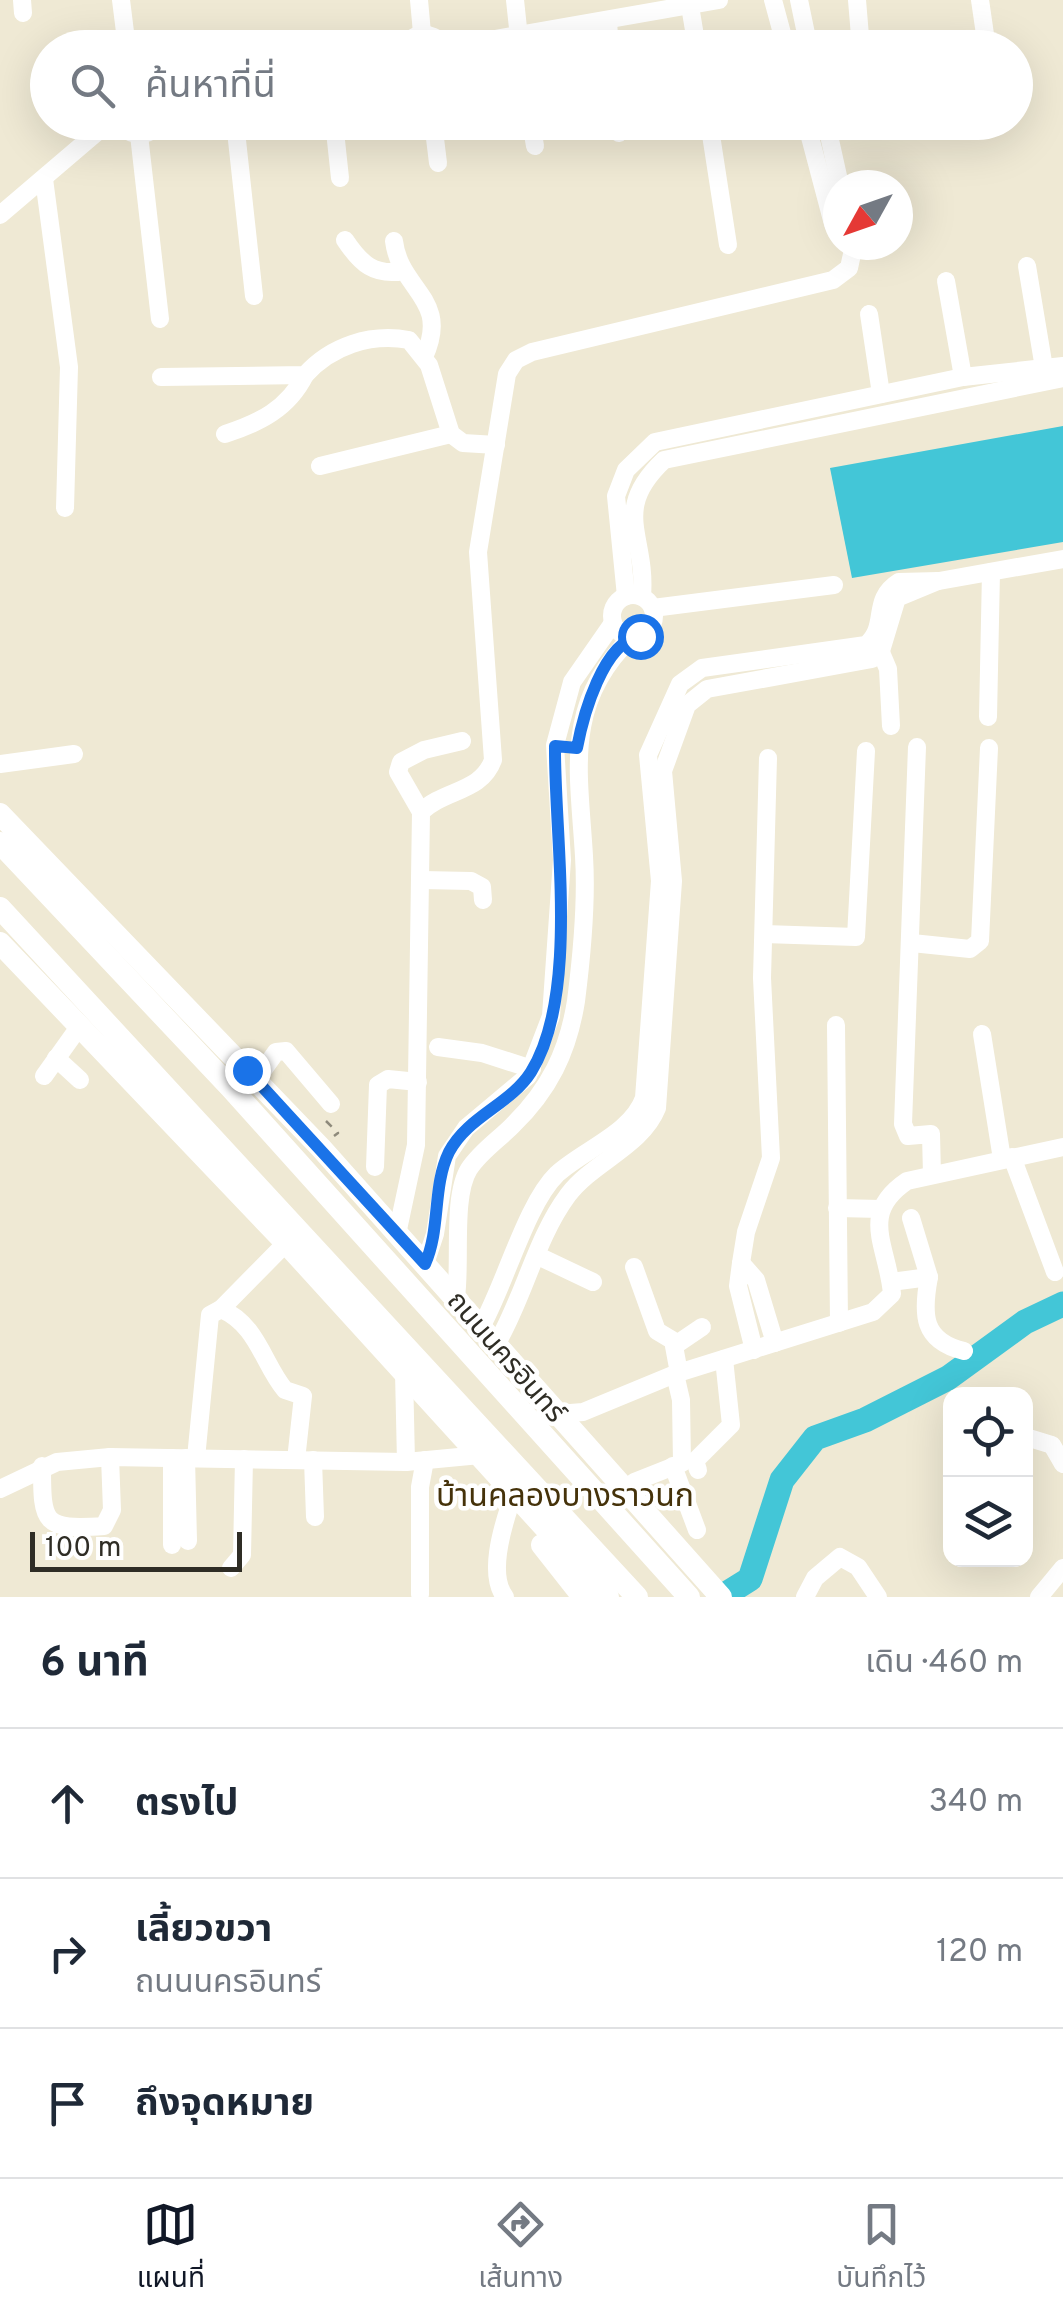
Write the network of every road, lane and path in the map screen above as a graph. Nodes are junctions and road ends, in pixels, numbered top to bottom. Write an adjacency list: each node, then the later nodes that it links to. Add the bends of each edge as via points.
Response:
1 (121, 0): 11 (street)
2 (419, 0): 12 (street)
3 (515, 0): 13 (street)
4 (719, 0): 9 (street)
5 (773, 0): 17 (street)
6 (799, 0): 18 (street)
7 (857, 0): 19 (street)
8 (980, 0): 20 (street)
9 (690, 6): 10 (street); 16 (street)
10 (608, 22): 14 (street); 15 (street)
11 (125, 30)
12 (422, 30)
13 (519, 30)
14 (573, 30)
15 (609, 30)
16 (694, 30)
17 (781, 30)
18 (806, 30)
19 (859, 30)
20 (984, 30)
21 (88, 140): 34 (street)
22 (140, 140): 46 (street)
23 (237, 140): 44 (street)
24 (336, 140): 33 (street)
25 (435, 140): 31 (street)
26 (534, 140): 30 (street)
27 (712, 140): 39 (street)
28 (811, 140): 35 (street)
29 (830, 140): 32 (street)
30 (535, 146)
31 (438, 163)
32 (837, 170)
33 (340, 178)
34 (44, 179): 36 (street); 59 (street, via 69,367)
35 (823, 186)
36 (0, 215)
37 (345, 240): 42 (street, via 374,272)
38 (394, 240): 42 (street)
39 (728, 245)
40 (851, 260): 57 (street, via 832,280 516,360 507,374)
41 (1027, 266): 48 (street)
42 (404, 270): 47 (street, via 433,314)
43 (946, 280): 51 (street)
44 (254, 296)
45 (869, 314): 53 (street)
46 (160, 319)
47 (424, 357): 49 (street, via 409,340 388,338 328,352); 56 (street)
48 (1053, 367): 51 (street)
49 (305, 375): 50 (street); 55 (street, via 271,414)
50 (161, 377)
51 (962, 377): 53 (street)
52 (1063, 378): 54 (street)
53 (880, 394): 54 (street)
54 (809, 418): 63 (street, via 664,460 642,480 634,521)
55 (225, 434)
56 (451, 434): 57 (street); 58 (street)
57 (496, 445): 78 (street, via 478,552 493,760 479,783)
58 (320, 466)
59 (65, 508)
60 (1063, 559): 61 (street)
61 (991, 572): 66 (street, via 919,578 888,589); 67 (street)
62 (834, 586): 63 (street)
63 (640, 600): 64 (street, via 614,606); 65 (street, via 648,631)
64 (613, 622): 65 (street); 70 (street, via 572,682)
65 (632, 637): 72 (street, via 592,692)
66 (877, 645): 68 (street, via 888,669); 95 (street, via 747,671 702,668 680,684 648,755 664,836)
67 (988, 717)
68 (892, 726)
69 (462, 741): 78 (street, via 402,762 398,772)
70 (555, 746): 72 (street); 87 (street, via 562,860)
71 (917, 747): 86 (street)
72 (577, 748): 88 (street, via 584,859)
73 (989, 748): 86 (street, via 980,941 970,948)
74 (866, 751): 84 (street, via 856,937)
75 (74, 754): 77 (street)
76 (768, 758): 84 (street)
77 (0, 764)
78 (421, 812): 81 (street)
79 (0, 814): 98 (main road, ถนนนครอินทร์)
80 (0, 843): 155 (main road, ถนนนครอินทร์)
81 (422, 880): 82 (street, via 471,880 482,887); 99 (street)
82 (483, 900)
83 (0, 908): 157 (main road)
84 (764, 934): 117 (street, via 771,1158)
85 (0, 943): 90 (main road)
86 (912, 943): 106 (street, via 902,1124 908,1136 931,1134)
87 (554, 994): 88 (street); 94 (street)
88 (576, 996): 102 (street, via 558,1067)
89 (836, 1025): 108 (street)
90 (79, 1027): 93 (street); 115 (main road)
91 (982, 1034): 104 (street)
92 (438, 1047): 94 (street)
93 (56, 1058): 96 (street); 97 (street)
94 (532, 1069): 100 (street)
95 (654, 1075): 111 (street, via 640,1108 556,1175); 113 (street, via 652,1122 586,1175)
96 (44, 1076)
97 (80, 1080)
98 (256, 1080): 101 (street, via 276,1052 286,1052); 114 (main road, ถนนนครอินทร์)
99 (418, 1082): 105 (street, via 388,1079 378,1085); 114 (street, via 416,1145)
100 (501, 1101): 102 (street); 107 (street, via 456,1140 441,1175)
101 (331, 1104)
102 (518, 1120): 110 (street, via 467,1172)
103 (1063, 1146): 104 (street)
104 (1007, 1158): 106 (street); 120 (street)
105 (375, 1167)
106 (932, 1176): 109 (street, via 907,1181 888,1194)
107 (439, 1207): 110 (street); 118 (street)
108 (837, 1208): 109 (street); 126 (street)
109 (881, 1209): 123 (street, via 878,1227)
110 (461, 1213): 124 (street)
111 (532, 1216): 113 (street); 128 (street)
112 (911, 1218): 121 (street)
113 (552, 1225): 116 (street)
114 (397, 1234): 118 (main road, ถนนนครอินทร์)
115 (286, 1242): 125 (street); 134 (main road)
116 (538, 1256): 122 (street); 128 (street)
117 (741, 1263): 130 (street, via 756,1280); 131 (street, via 738,1286)
118 (425, 1264): 124 (main road, ถนนนครอินทร์)
119 (634, 1268): 129 (street, via 657,1331)
120 (1055, 1272)
121 (929, 1277): 123 (street); 132 (street, via 922,1316 927,1327 936,1340)
122 (593, 1282)
123 (891, 1282): 126 (street, via 886,1304)
124 (456, 1297): 128 (main road, ถนนนครอินทร์)
125 (221, 1309): 139 (street, via 210,1315); 142 (street, via 262,1347 286,1390 303,1396)
126 (839, 1323): 130 (street)
127 (702, 1327): 129 (street)
128 (489, 1335): 136 (main road, ถนนนครอินทร์)
129 (677, 1342): 135 (street)
130 (775, 1343): 131 (street)
131 (754, 1350): 133 (street)
132 (964, 1351)
133 (724, 1359): 135 (street); 145 (street, via 731,1424)
134 (404, 1372): 140 (main road); 143 (street)
135 (677, 1373): 136 (street); 145 (street)
136 (565, 1422): 147 (main road); 155 (main road, ถนนนครอินทร์)
137 (1033, 1439): 144 (street, via 1052,1445)
138 (110, 1457): 139 (street); 146 (street); 146 (street, via 112,1510 104,1526 47,1521)
139 (185, 1458): 141 (street); 152 (street)
140 (482, 1458): 143 (street); 149 (main road); 160 (main road)
141 (244, 1459): 142 (street); 153 (street, via 242,1555)
142 (304, 1460): 143 (street); 150 (street)
143 (416, 1461): 156 (street)
144 (1063, 1464)
145 (687, 1465): 147 (street); 151 (street)
146 (42, 1466): 148 (street)
147 (634, 1482): 155 (main road, via 712,1570 710,1585)
148 (0, 1489)
149 (510, 1505): 158 (street, via 499,1561); 159 (main road)
150 (315, 1516)
151 (697, 1530)
152 (180, 1543)
153 (231, 1568)
154 (1063, 1568): 164 (street)
155 (690, 1590): 161 (main road, ถนนนครอินทร์)
156 (420, 1594)
157 (636, 1596)
158 (505, 1597)
159 (584, 1597)
160 (608, 1597)
161 (721, 1597)
162 (805, 1597): 163 (street, via 840,1557 858,1567)
163 (878, 1597)
164 (1039, 1597)

